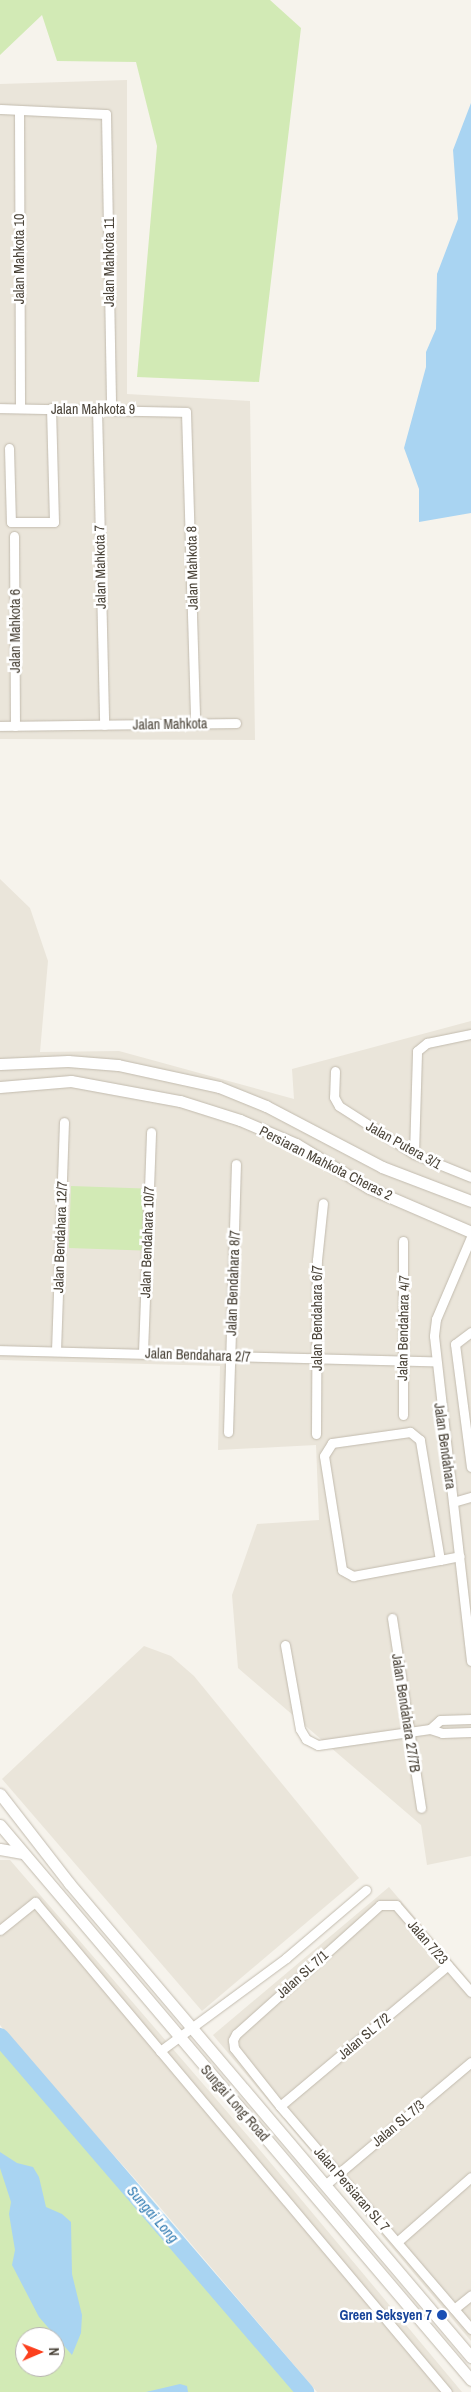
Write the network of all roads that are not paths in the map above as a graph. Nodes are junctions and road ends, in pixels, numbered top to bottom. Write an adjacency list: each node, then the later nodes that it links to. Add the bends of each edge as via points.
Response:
1 (0, 109): 2 (street)
2 (19, 110): 4 (street, Jalan Mahkota 10); 7 (street, Jalan Mahkota 11, via 106,114)
3 (0, 408): 4 (street, Jalan Mahkota 9)
4 (20, 408): 5 (street, Jalan Mahkota 9)
5 (51, 408): 6 (street, Jalan Mahkota 9); 9 (street, via 54,522 12,522)
6 (97, 408): 7 (street, Jalan Mahkota 9); 15 (street, Jalan Mahkota 7)
7 (111, 409): 8 (street, Jalan Mahkota 9)
8 (186, 412): 12 (street, Jalan Mahkota 8)
9 (8, 448)
10 (14, 536): 14 (street, Jalan Mahkota 6)
11 (236, 723): 12 (street, Jalan Mahkota)
12 (195, 724): 15 (street, Jalan Mahkota)
13 (0, 726): 14 (street, Jalan Mahkota)
14 (15, 726): 15 (street, Jalan Mahkota)
15 (104, 726)
16 (471, 1034): 22 (street, via 427,1043 417,1051)
17 (0, 1064): 25 (street, Persiaran Mahkota Cheras 2, via 34,1061 110,1065 219,1087 266,1106 382,1167)
18 (335, 1071): 22 (street, Jalan Putera 3/1, via 334,1097 339,1106)
19 (0, 1087): 27 (street, Persiaran Mahkota Cheras 2, via 71,1081 189,1103 296,1144 369,1188)
20 (64, 1122): 32 (street, Jalan Bendahara 12/7)
21 (151, 1132): 33 (street, Jalan Bendahara 10/7)
22 (414, 1154): 24 (street, Jalan Putera 3/1)
23 (236, 1164): 34 (street, Jalan Bendahara 8/7)
24 (471, 1177)
25 (471, 1201)
26 (323, 1203): 35 (street, Jalan Bendahara 6/7, via 317,1260)
27 (471, 1232)
28 (471, 1237): 37 (street, Jalan Bendahara, via 436,1319)
29 (403, 1240): 36 (street, Jalan Bendahara 4/7)
30 (468, 1333): 39 (street, via 454,1344)
31 (0, 1350): 32 (street, Jalan Bendahara 2/7)
32 (56, 1351): 33 (street, Jalan Bendahara 2/7)
33 (143, 1352): 34 (street, Jalan Bendahara 2/7)
34 (230, 1356): 35 (street, Jalan Bendahara 2/7); 40 (street, Jalan Bendahara 8/7)
35 (317, 1359): 36 (street, Jalan Bendahara 2/7); 41 (street, Jalan Bendahara 6/7)
36 (400, 1362): 37 (street, Jalan Bendahara 2/7); 38 (street, Jalan Bendahara 4/7)
37 (435, 1364): 44 (street, Jalan Bendahara)
38 (403, 1415)
39 (468, 1418): 42 (street)
40 (228, 1432)
41 (316, 1434)
42 (471, 1467)
43 (471, 1497): 44 (street)
44 (453, 1502): 45 (street, Jalan Bendahara)
45 (460, 1556): 46 (street); 49 (street, Jalan Bendahara)
46 (440, 1560): 46 (street, via 353,1576 342,1570 324,1456 332,1443 410,1432 420,1440)
47 (392, 1618): 52 (street, Jalan Bendahara 27/7B)
48 (285, 1645): 52 (street, via 300,1728 306,1739 318,1745)
49 (471, 1661)
50 (471, 1719): 51 (street, via 440,1720)
51 (430, 1729): 52 (street); 53 (street, via 442,1733)
52 (409, 1732): 55 (street, Jalan Bendahara 27/7B)
53 (471, 1732)
54 (1, 1796): 56 (street, Sungai Long Road)
55 (421, 1808)
56 (13, 1809): 57 (street); 66 (street, Sungai Long Road, via 69,1883)
57 (0, 1821)
58 (0, 1825): 60 (street, Sungai Long Road)
59 (0, 1849): 60 (street)
60 (23, 1853): 67 (street, Sungai Long Road)
61 (366, 1890): 66 (street, via 286,1958)
62 (380, 1905): 64 (street, Jalan 7/23, via 396,1906); 68 (street, Jalan SL 7/1, via 236,2034)
63 (0, 1930): 69 (street, via 35,1902)
64 (448, 1965): 65 (street, Jalan 7/23); 71 (street, Jalan SL 7/2)
65 (471, 1992)
66 (192, 2028): 67 (street); 74 (street, Sungai Long Road)
67 (178, 2038): 69 (street); 80 (street, Sungai Long Road)
68 (234, 2048): 71 (street, Jalan Persiaran SL 7)
69 (160, 2051): 81 (street)
70 (471, 2062): 72 (street, Jalan SL 7/3)
71 (280, 2106): 72 (street, Jalan Persiaran SL 7)
72 (338, 2174): 74 (street, Jalan SL 7/3); 75 (street, Jalan Persiaran SL 7)
73 (471, 2177): 75 (street)
74 (325, 2185): 79 (street, Sungai Long Road)
75 (397, 2242): 77 (street, Jalan Persiaran SL 7)
76 (471, 2295): 77 (street)
77 (454, 2309): 78 (street, Jalan Persiaran SL 7)
78 (471, 2329)
79 (471, 2357)
80 (471, 2380)
81 (447, 2392)

